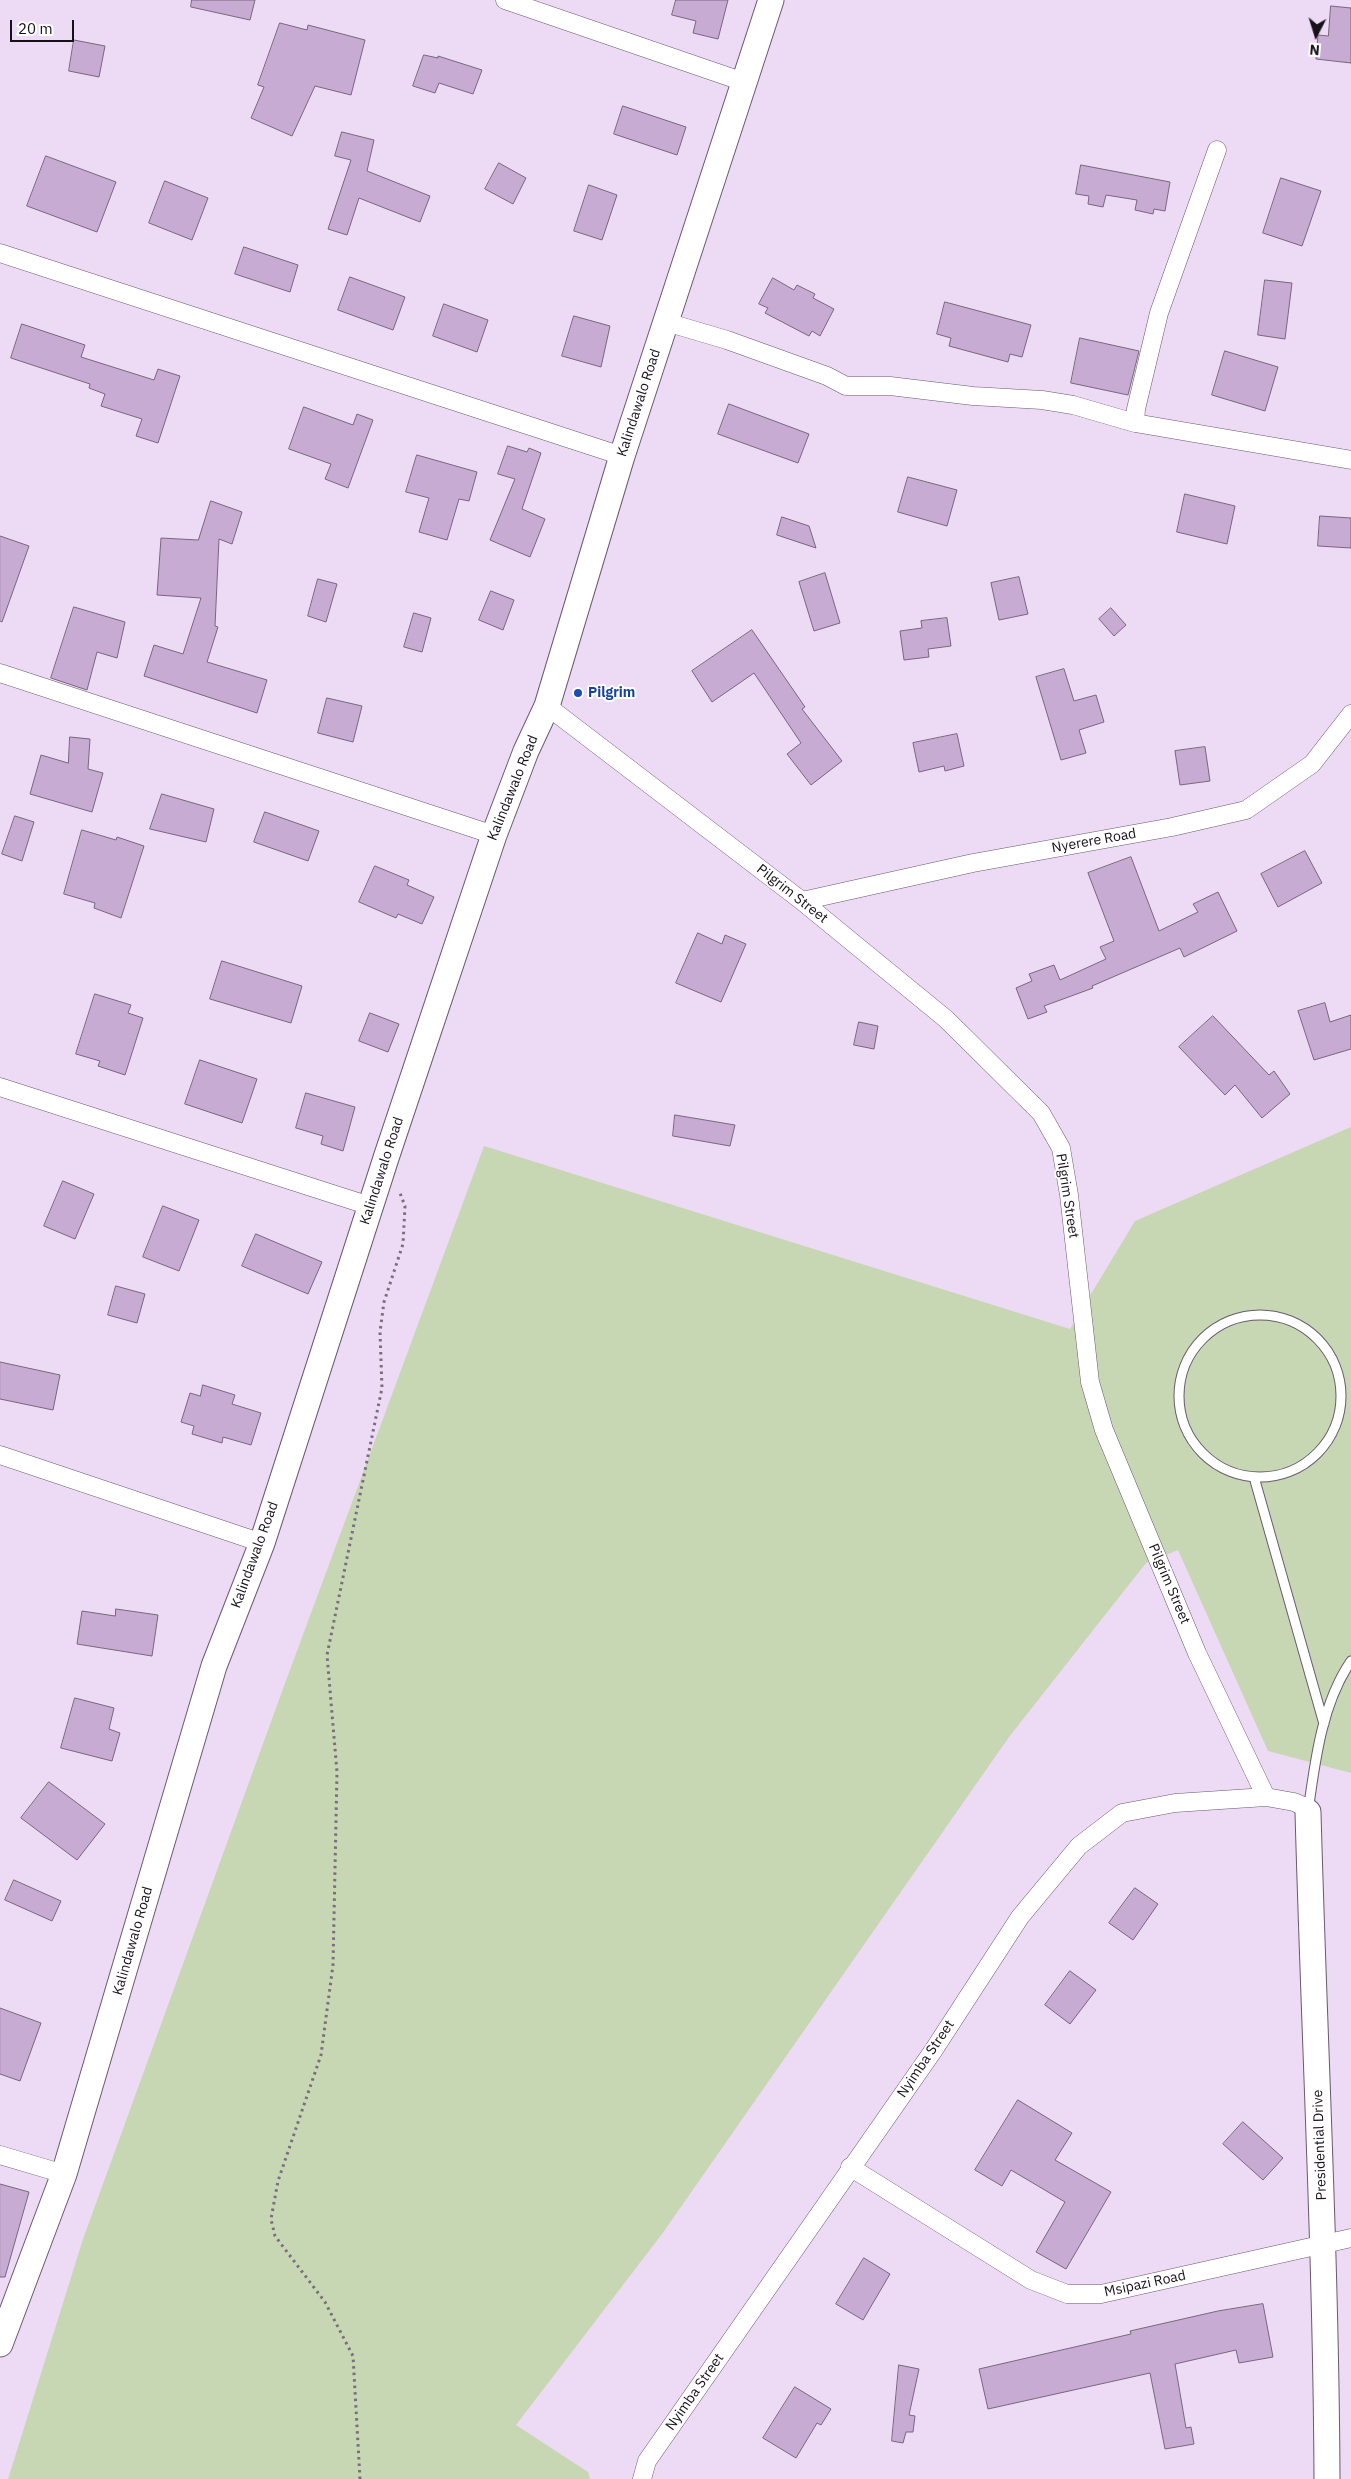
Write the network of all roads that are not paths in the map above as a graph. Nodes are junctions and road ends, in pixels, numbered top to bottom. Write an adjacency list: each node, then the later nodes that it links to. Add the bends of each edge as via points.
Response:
1 (505, 0): 3 (street)
2 (771, 0): 3 (street, Kalindawalo Road)
3 (744, 82): 6 (street, Kalindawalo Road)
4 (1217, 150): 7 (street, via 1159,313)
5 (0, 253): 8 (street)
6 (666, 322): 7 (street, via 773,356 846,386 890,386 1042,400 1073,405); 8 (street, Kalindawalo Road)
7 (1135, 424): 9 (street)
8 (622, 456): 11 (street, Kalindawalo Road)
9 (1351, 460)
10 (0, 673): 13 (street)
11 (547, 706): 13 (street, Kalindawalo Road); 14 (street, Pilgrim Street)
12 (1351, 714): 14 (street, Nyerere Road, via 1312,764 1246,810 1172,827 973,863)
13 (494, 834): 16 (street, Kalindawalo Road)
14 (802, 902): 22 (street, Pilgrim Street, via 946,1019 1040,1113 1061,1148 1090,1382 1104,1430 1197,1652)
15 (0, 1087): 16 (street)
16 (370, 1206): 19 (street, Kalindawalo Road)
17 (0, 1456): 19 (street)
18 (1254, 1478): 18 (lane, via 1223,1469 1198,1450 1182,1422 1178,1390 1186,1360 1206,1335 1234,1319 1265,1315 1296,1323 1321,1343 1337,1370 1341,1402 1333,1432 1314,1458 1286,1474); 21 (lane)
19 (262, 1543): 26 (street, Kalindawalo Road, via 214,1666)
20 (1351, 1661): 21 (lane, via 1339,1678)
21 (1324, 1724): 23 (lane)
22 (1266, 1797): 23 (street, Nyimba Street, via 1294,1802); 25 (street, Nyimba Street, via 1175,1803 1122,1812 1080,1846 1020,1917)
23 (1308, 1812): 28 (street, Presidential Drive)
24 (0, 2155): 26 (street)
25 (850, 2167): 28 (street, Msipazi Road, via 1031,2280 1066,2294 1101,2294); 30 (street, Nyimba Street, via 647,2460)
26 (64, 2174): 29 (street, Kalindawalo Road)
27 (1351, 2238): 28 (street, Msipazi Road)
28 (1324, 2245): 31 (street, Presidential Drive)
29 (0, 2344)
30 (642, 2479)
31 (1327, 2479)

